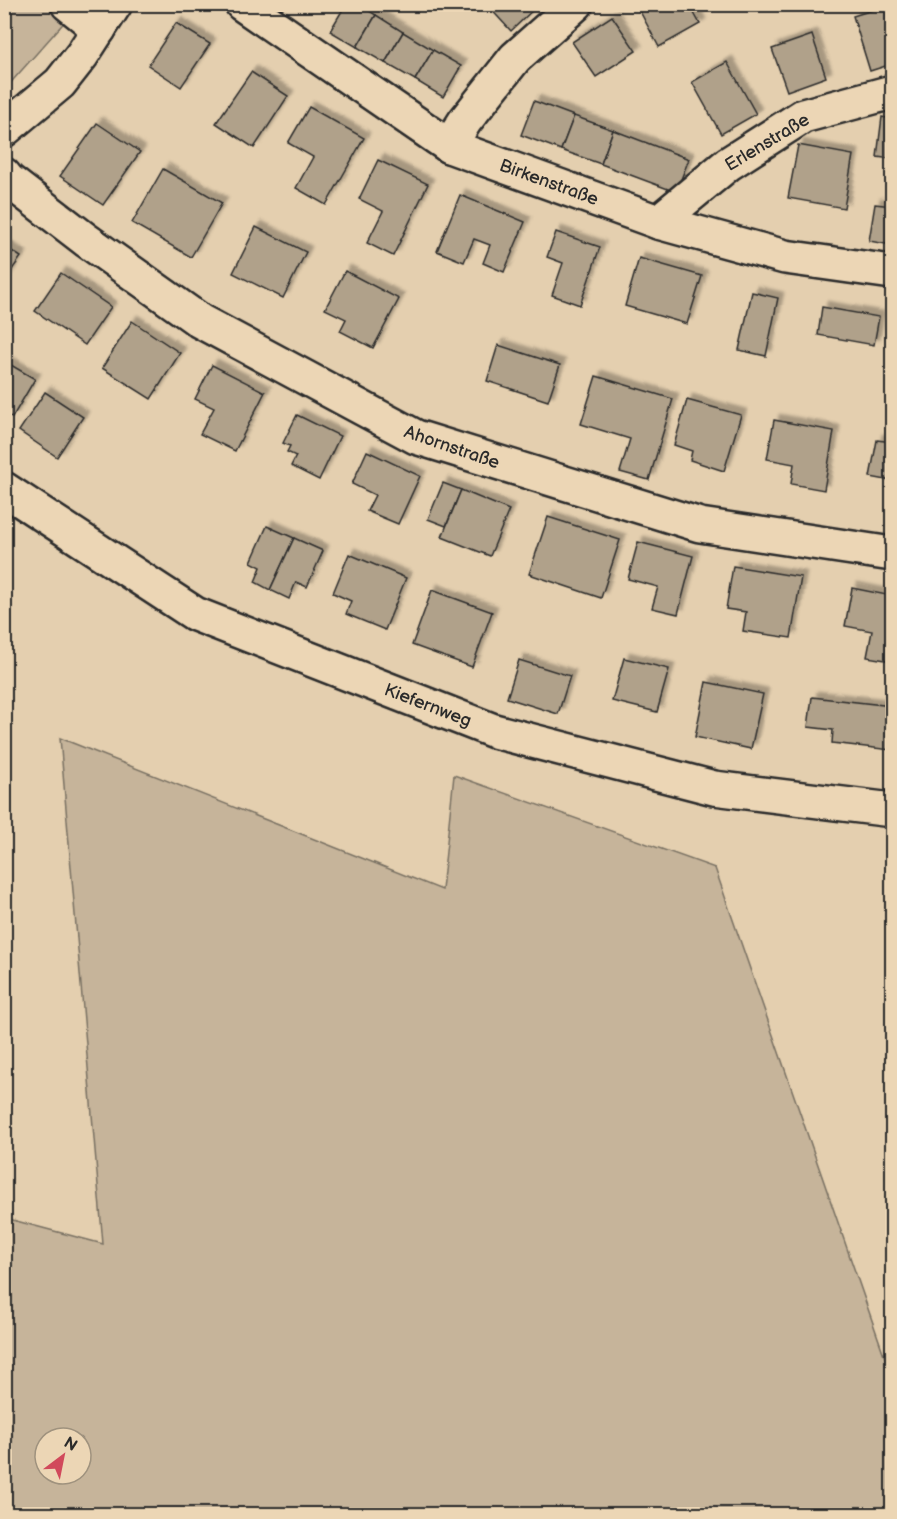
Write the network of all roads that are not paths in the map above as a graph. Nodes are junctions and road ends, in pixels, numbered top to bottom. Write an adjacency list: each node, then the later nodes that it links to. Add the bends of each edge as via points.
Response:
1 (68, 4): 5 (street)
2 (242, 4): 4 (street, Birkenstraße)
3 (576, 4): 8 (street, via 515,58)
4 (275, 13): 8 (street, Birkenstraße)
5 (107, 17): 7 (street, via 60,83)
6 (892, 92): 10 (street, Erlenstraße, via 803,116 728,164)
7 (4, 130)
8 (449, 146): 10 (street, Birkenstraße)
9 (4, 175): 13 (street, Ahornstraße, via 86,240 200,321 416,437 700,525)
10 (658, 222): 11 (street, Birkenstraße, via 785,257)
11 (892, 273)
12 (4, 489): 14 (street, Kiefernweg, via 195,614 494,731 714,788)
13 (892, 554)
14 (892, 810)

